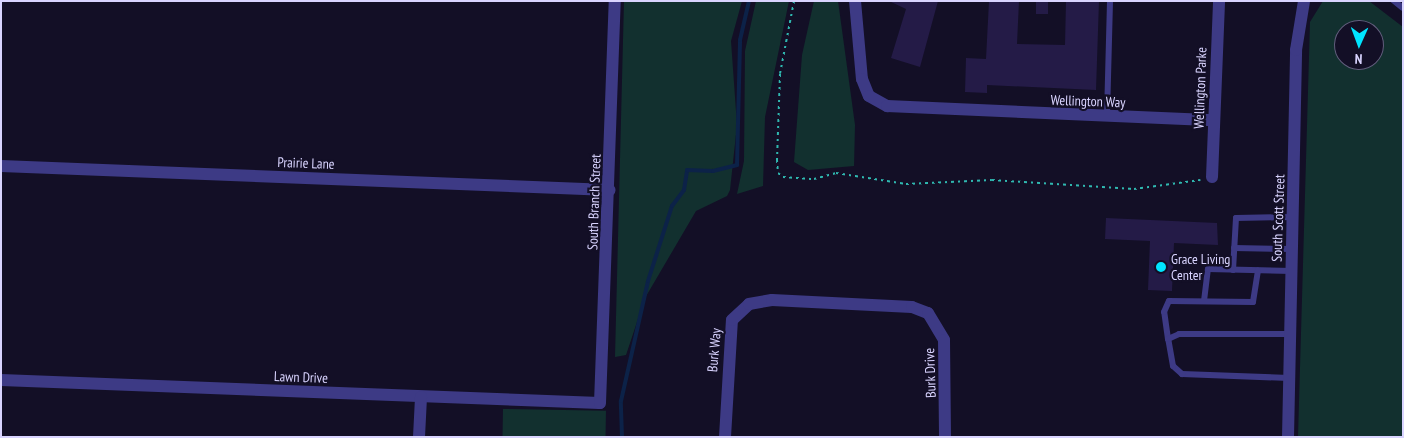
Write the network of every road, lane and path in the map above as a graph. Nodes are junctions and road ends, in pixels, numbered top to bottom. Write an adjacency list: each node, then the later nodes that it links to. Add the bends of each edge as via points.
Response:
1 (614, 1): 13 (street, South Branch Street)
2 (794, 1): 12 (path, via 780,74 777,160 778,172 783,177 814,179 836,173 906,184 992,180 1134,189 1185,185)
3 (855, 1): 9 (street, Wellington Way, via 862,79 869,96 887,106)
4 (1110, 1): 9 (lane)
5 (1219, 1): 10 (street, Wellington Parke)
6 (1304, 1): 14 (street, South Scott Street, via 1296,50)
7 (1394, 1): 8 (lane)
8 (1403, 8)
9 (1107, 116): 10 (street, Wellington Way)
10 (1214, 120): 12 (street, Wellington Parke)
11 (1, 166): 13 (street, Prairie Lane)
12 (1212, 177)
13 (610, 190): 27 (street, South Branch Street)
14 (1293, 217): 15 (lane, via 1239,216); 16 (street, South Scott Street)
15 (1234, 248): 16 (lane); 17 (lane)
16 (1292, 250): 19 (street, South Scott Street)
17 (1233, 270): 18 (lane); 20 (lane, via 1206,271)
18 (1258, 270): 19 (lane); 20 (lane, via 1255,301)
19 (1292, 271): 22 (street, South Scott Street)
20 (1204, 301): 23 (lane, via 1170,301 1164,312)
21 (840, 302): 29 (street, Burk Way, via 772,300 739,310 728,332); 30 (street, Burk Drive, via 912,307 928,313 939,327 947,364)
22 (1290, 334): 23 (lane, via 1179,334); 24 (street, South Scott Street)
23 (1168, 339): 24 (lane, via 1174,366 1182,374)
24 (1289, 378): 31 (street, South Scott Street)
25 (1, 380): 26 (street, Lawn Drive)
26 (421, 397): 27 (street, Lawn Drive); 28 (street)
27 (600, 403)
28 (420, 437)
29 (725, 437)
30 (945, 437)
31 (1288, 437)

